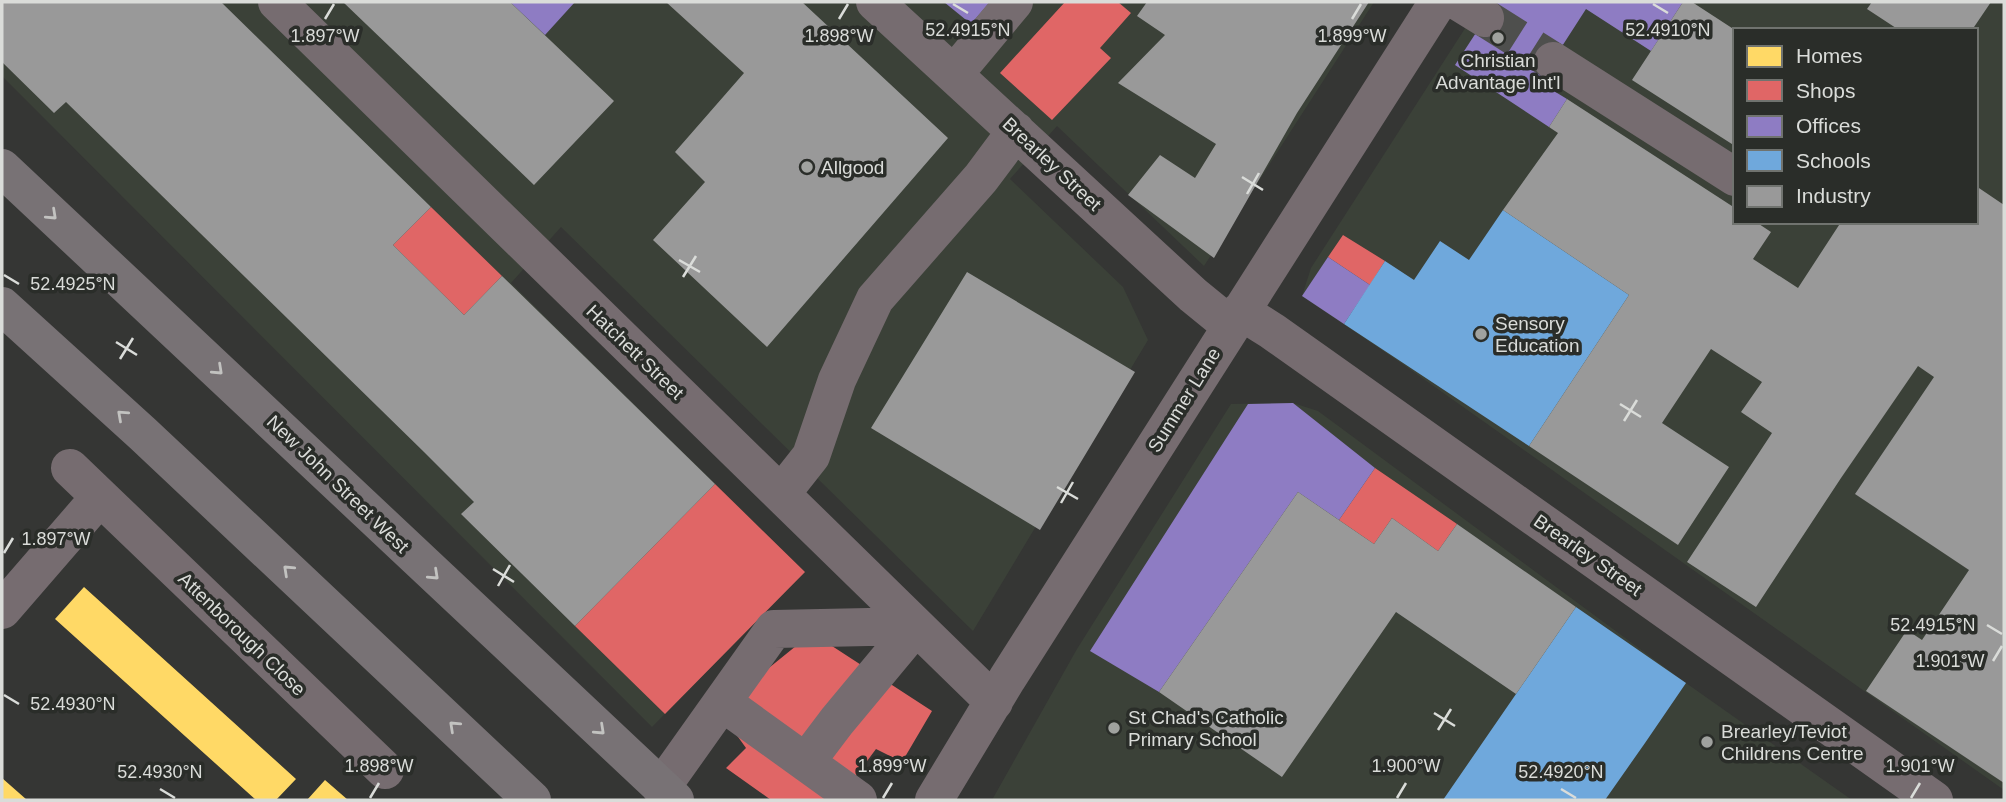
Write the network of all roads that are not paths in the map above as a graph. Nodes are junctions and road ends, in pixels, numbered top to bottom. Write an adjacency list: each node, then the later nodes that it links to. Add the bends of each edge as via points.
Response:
1 (277, 2): 13 (street, Hatchett Street)
2 (875, 2): 6 (street, Brearley Street)
3 (1014, 2): 6 (street)
4 (1438, 2): 11 (street, Summer Lane)
5 (1553, 61): 9 (street)
6 (954, 74): 7 (street, Brearley Street)
7 (1016, 131): 11 (street, Brearley Street, via 1194,295); 13 (street, via 875,299 837,380 811,456)
8 (2, 168): 21 (highway, New John Street West, one-way to 21)
9 (1733, 176)
10 (2, 306): 22 (highway, one-way to 10)
11 (1236, 318): 18 (street, Summer Lane); 25 (street, Brearley Street, via 1272,331)
12 (69, 468): 14 (street, Attenborough Close)
13 (781, 494): 16 (street, Hatchett Street)
14 (99, 498): 15 (street); 20 (street, Attenborough Close)
15 (2, 610)
16 (916, 626): 17 (street, via 774,629); 18 (street, Hatchett Street); 19 (street)
17 (722, 702): 19 (street); 21 (street)
18 (994, 702): 24 (street, Summer Lane)
19 (806, 762): 23 (street)
20 (386, 770)
21 (668, 794)
22 (533, 800)
23 (858, 800)
24 (934, 800)
25 (1934, 800)

